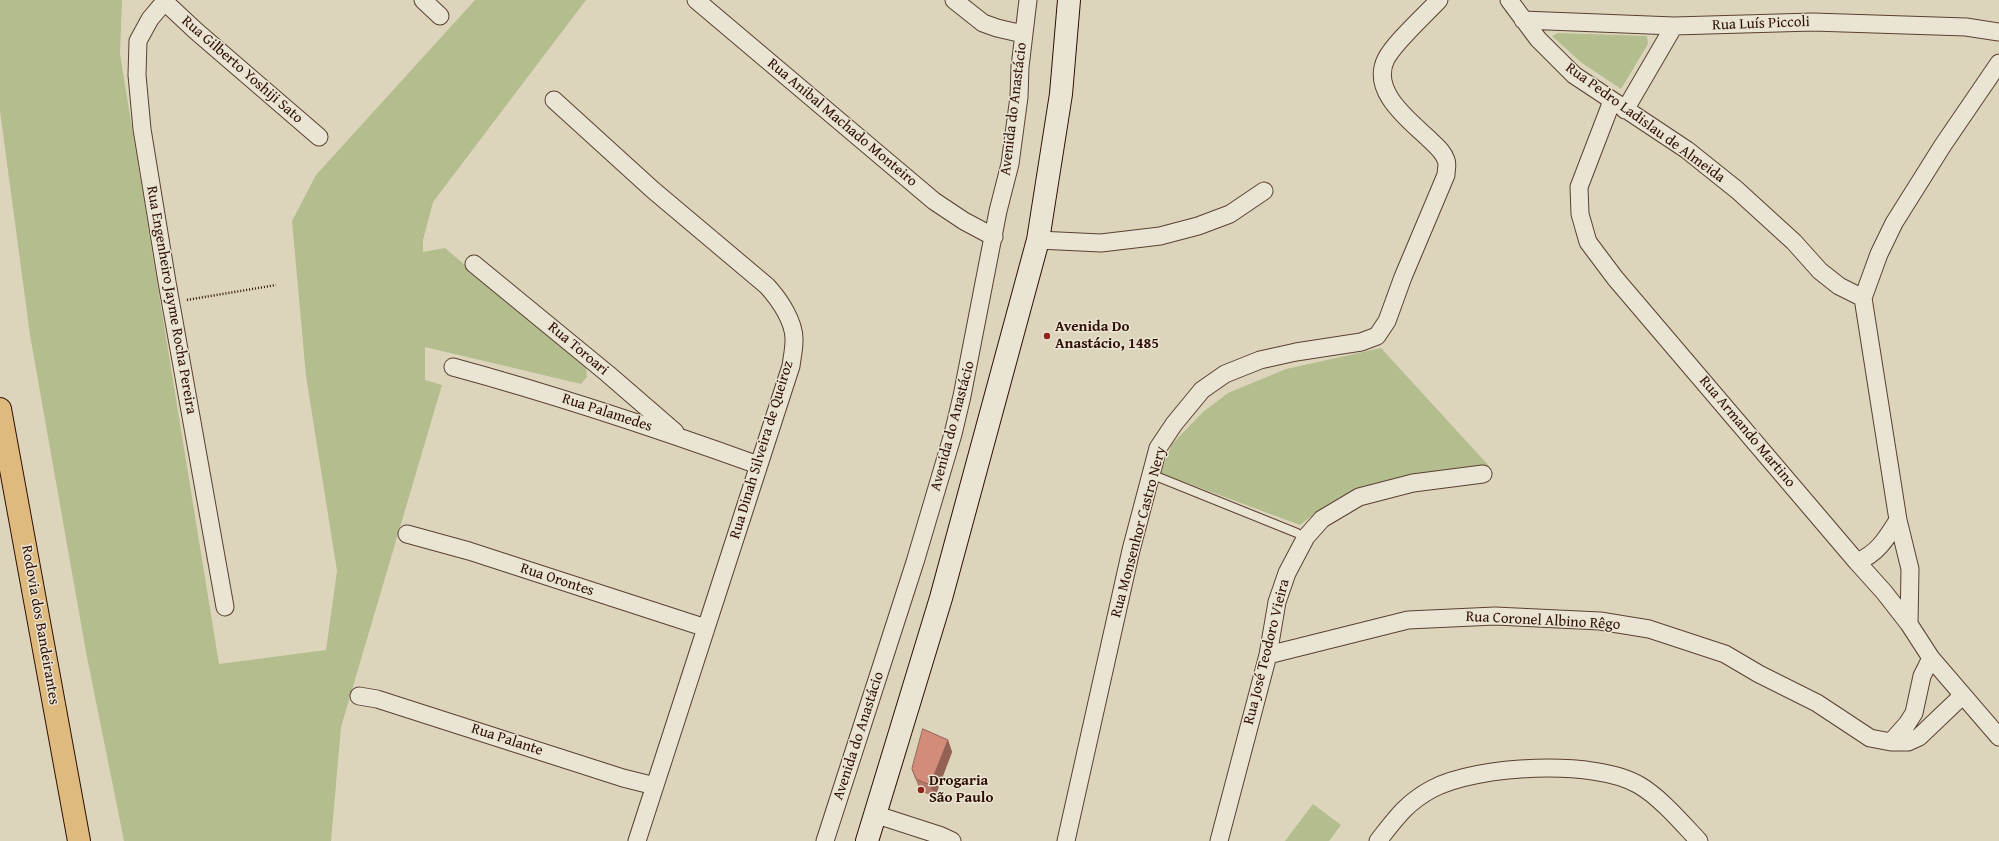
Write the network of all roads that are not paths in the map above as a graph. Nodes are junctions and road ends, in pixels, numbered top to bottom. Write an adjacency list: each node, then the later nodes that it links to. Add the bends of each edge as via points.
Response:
1 (423, 0): 9 (street)
2 (696, 0): 20 (street, Rua Anibal Machado Monteiro, via 934,201)
3 (954, 0): 13 (street, via 983,23)
4 (1028, 0): 13 (street, Avenida do Anastácio)
5 (1068, 0): 21 (main road, via 1062,94)
6 (1439, 0): 50 (street, Rua Monsenhor Castro Nery, via 1386,58 1381,70 1382,82 1394,105 1442,151 1447,162 1446,175 1387,321 1377,336 1361,342 1260,360 1225,374 1202,390 1158,448 1131,550)
7 (1509, 0): 10 (street, Rua Pedro Ladislau de Almeida)
8 (166, 1): 18 (street, Rua Gilberto Yoshiji Sato, via 196,31); 34 (street, Rua Engenheiro Jayme Rocha Pereira, via 138,41 136,60 142,129 170,303)
9 (440, 16)
10 (1522, 20): 11 (street, Rua Luís Piccoli); 17 (street, Rua Pedro Ladislau de Almeida, via 1558,61)
11 (1674, 26): 12 (street, Rua Luís Piccoli, via 1813,22 1966,28); 17 (street, Rua Armando Martino)
12 (1999, 32)
13 (1023, 34): 20 (street, Avenida do Anastácio, via 1019,97 1010,164)
14 (1996, 67): 15 (street); 23 (street, via 1894,223 1879,254)
15 (1999, 88)
16 (554, 100): 27 (street, Rua Dinah Silveira de Queiroz, via 778,298 795,340 791,366)
17 (1618, 106): 23 (street, Rua Pedro Ladislau de Almeida, via 1687,150 1737,190 1794,242 1820,271 1839,286); 33 (street, Rua Armando Martino, via 1579,187 1580,214 1588,242 1615,278)
18 (319, 137)
19 (1264, 191): 21 (street, via 1230,214 1160,236 1101,243)
20 (994, 237): 47 (street, Avenida do Anastácio, via 953,434 915,562)
21 (1038, 240): 44 (main road, via 941,598)
22 (474, 264): 26 (street, Rua Toroari)
23 (1863, 298): 30 (street)
24 (453, 367): 26 (street, Rua Palamedes, via 551,394)
25 (0, 409): 45 (highway, Rodovia dos Bandeirantes)
26 (680, 437): 27 (street, Rua Palamedes)
27 (758, 465): 36 (street, Rua Dinah Silveira de Queiroz)
28 (1482, 474): 37 (street, Rua José Teodoro Vieira, via 1381,490 1359,497 1322,519 1297,552 1286,573 1277,602)
29 (1158, 477): 31 (lane)
30 (1898, 520): 33 (street, via 1871,556); 35 (street, via 1910,569)
31 (1297, 533)
32 (407, 534): 36 (street, Rua Orontes, via 469,551)
33 (1857, 562): 35 (street, Rua Armando Martino)
34 (225, 607)
35 (1909, 624): 38 (street, Rua Armando Martino)
36 (706, 628): 43 (street, Rua Dinah Silveira de Queiroz)
37 (1268, 655): 42 (street, Rua Coronel Albino Rêgo, via 1408,620 1495,616 1600,621 1649,629 1725,654 1817,703 1870,738); 51 (street, Rua José Teodoro Vieira)
38 (1931, 658): 40 (street, Rua Armando Martino); 42 (street, via 1922,676 1914,713)
39 (358, 696): 43 (street, Rua Palante, via 385,701)
40 (1962, 696): 41 (street, Rua Armando Martino); 42 (street, Rua Coronel Albino Rêgo, via 1919,737 1908,742)
41 (1999, 737)
42 (1891, 742)
43 (655, 786): 46 (street, Rua Dinah Silveira de Queiroz)
44 (876, 815): 48 (main road); 49 (street)
45 (79, 841)
46 (637, 841)
47 (825, 841)
48 (867, 841)
49 (952, 841)
50 (1066, 841)
51 (1219, 841)
52 (1378, 841): 53 (street, via 1409,803 1433,788 1487,772 1553,768 1609,772 1640,785)
53 (1700, 841)

